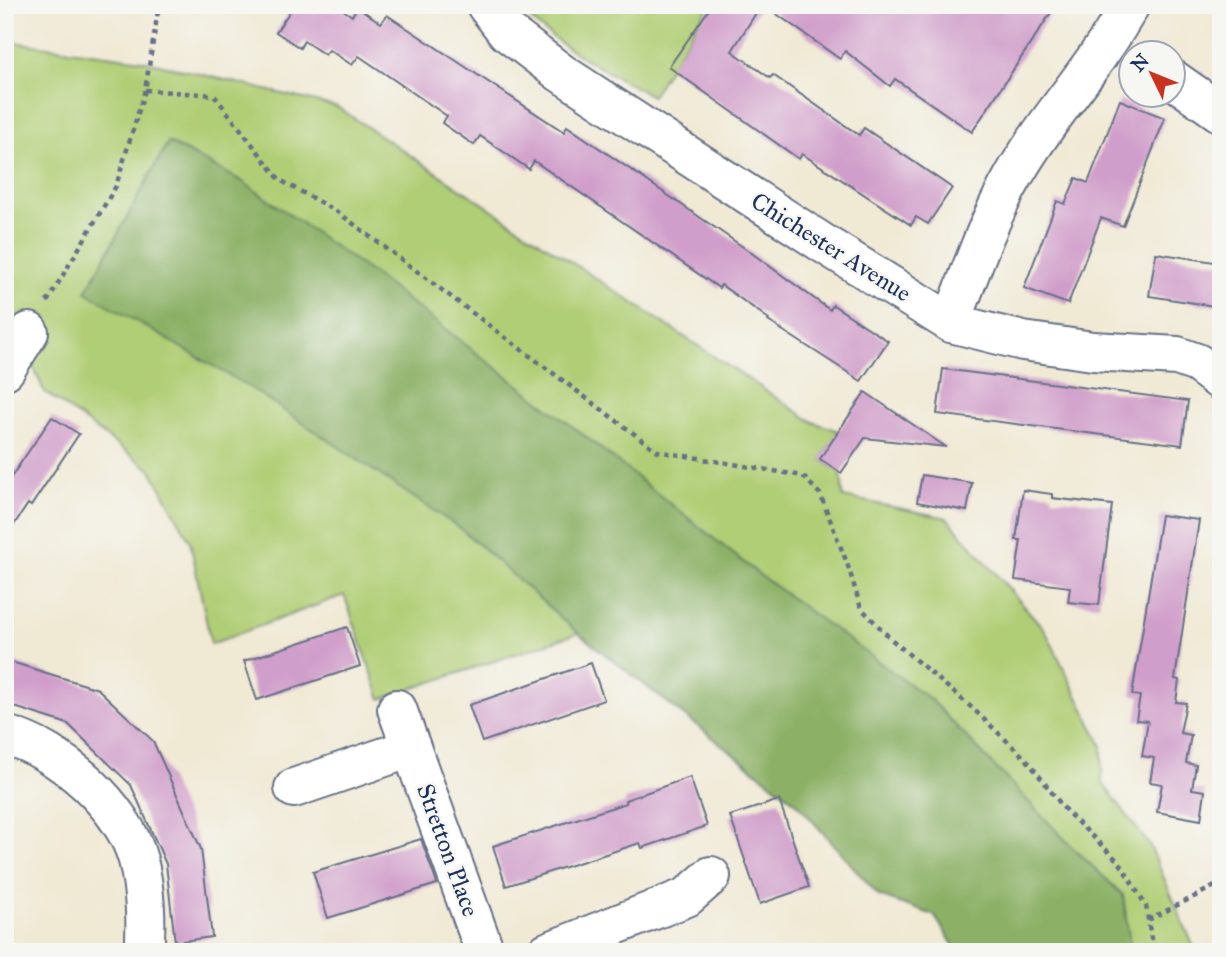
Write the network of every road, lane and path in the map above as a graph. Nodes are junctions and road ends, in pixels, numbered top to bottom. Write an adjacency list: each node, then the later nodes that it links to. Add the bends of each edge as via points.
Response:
1 (159, 5): 4 (path)
2 (486, 5): 7 (street, Chichester Avenue, via 507,32 561,73)
3 (1125, 32): 7 (street, via 1034,143 1012,178 990,221)
4 (145, 90): 8 (path, via 116,186); 17 (path, via 214,95 280,180 339,213 657,451 803,476 820,494 861,608 1027,760 1066,811 1120,863 1146,906)
5 (1188, 90): 6 (street)
6 (1221, 113)
7 (951, 323): 10 (street, Chichester Avenue, via 1023,341 1177,356 1197,363)
8 (29, 332): 9 (street)
9 (5, 370)
10 (1221, 381)
11 (397, 709): 13 (street, Stretton Place)
12 (5, 735): 18 (street, via 44,750 73,771 100,795 125,832 138,859)
13 (411, 748): 14 (street); 19 (street, Stretton Place)
14 (294, 788)
15 (711, 876): 20 (street, via 687,897)
16 (1221, 883): 17 (path)
17 (1148, 920): 21 (path)
18 (144, 952)
19 (485, 952)
20 (547, 952)
21 (1153, 952)

